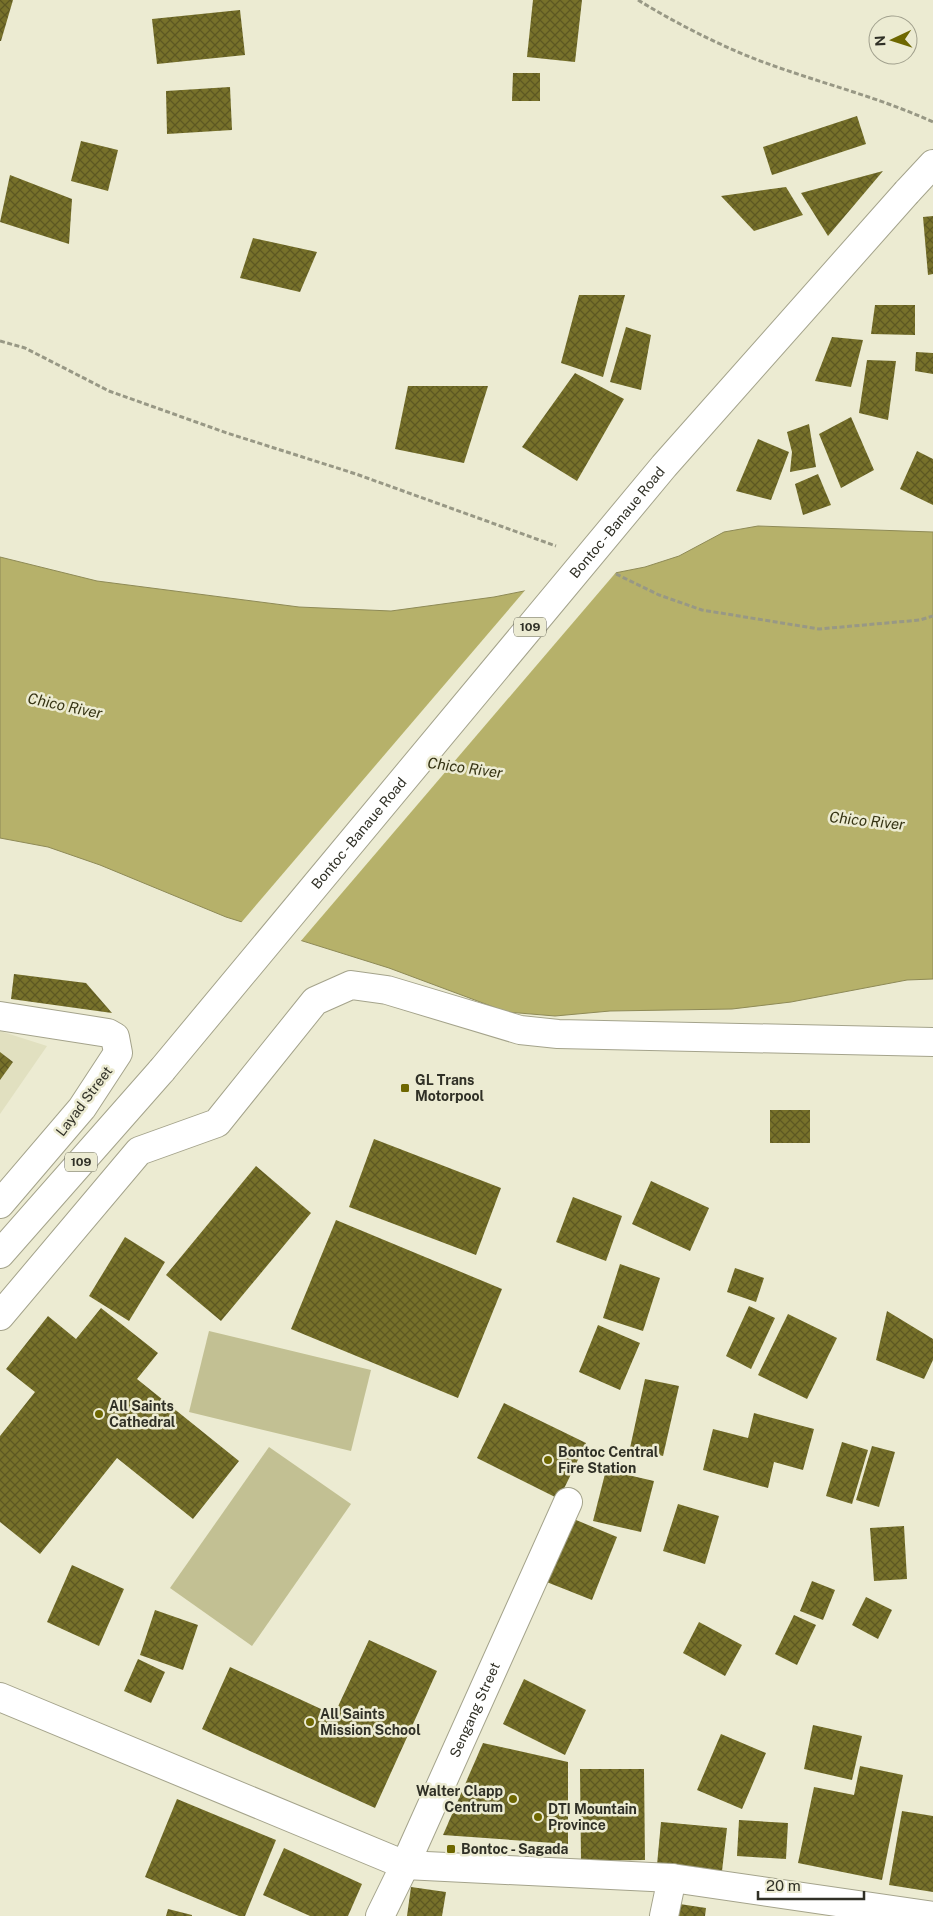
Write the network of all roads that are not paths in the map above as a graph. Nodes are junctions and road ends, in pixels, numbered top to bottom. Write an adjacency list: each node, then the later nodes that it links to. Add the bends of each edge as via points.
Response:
1 (933, 164): 5 (street, Bontoc - Banaue Road / 109, bridge, via 664,466 162,1070)
2 (0, 1016): 4 (street, Layad Street, via 108,1032 115,1037 118,1054 82,1108)
3 (933, 1042): 6 (street, via 558,1034 520,1030 387,990 351,985 315,1001 216,1123 139,1151)
4 (0, 1204)
5 (0, 1254)
6 (0, 1316)
7 (568, 1502): 9 (street, Sengang Street)
8 (0, 1697): 9 (street)
9 (405, 1865): 10 (street); 11 (street, Sengang Street)
10 (672, 1878): 12 (street); 13 (street)
11 (380, 1916)
12 (664, 1916)
13 (933, 1916)

